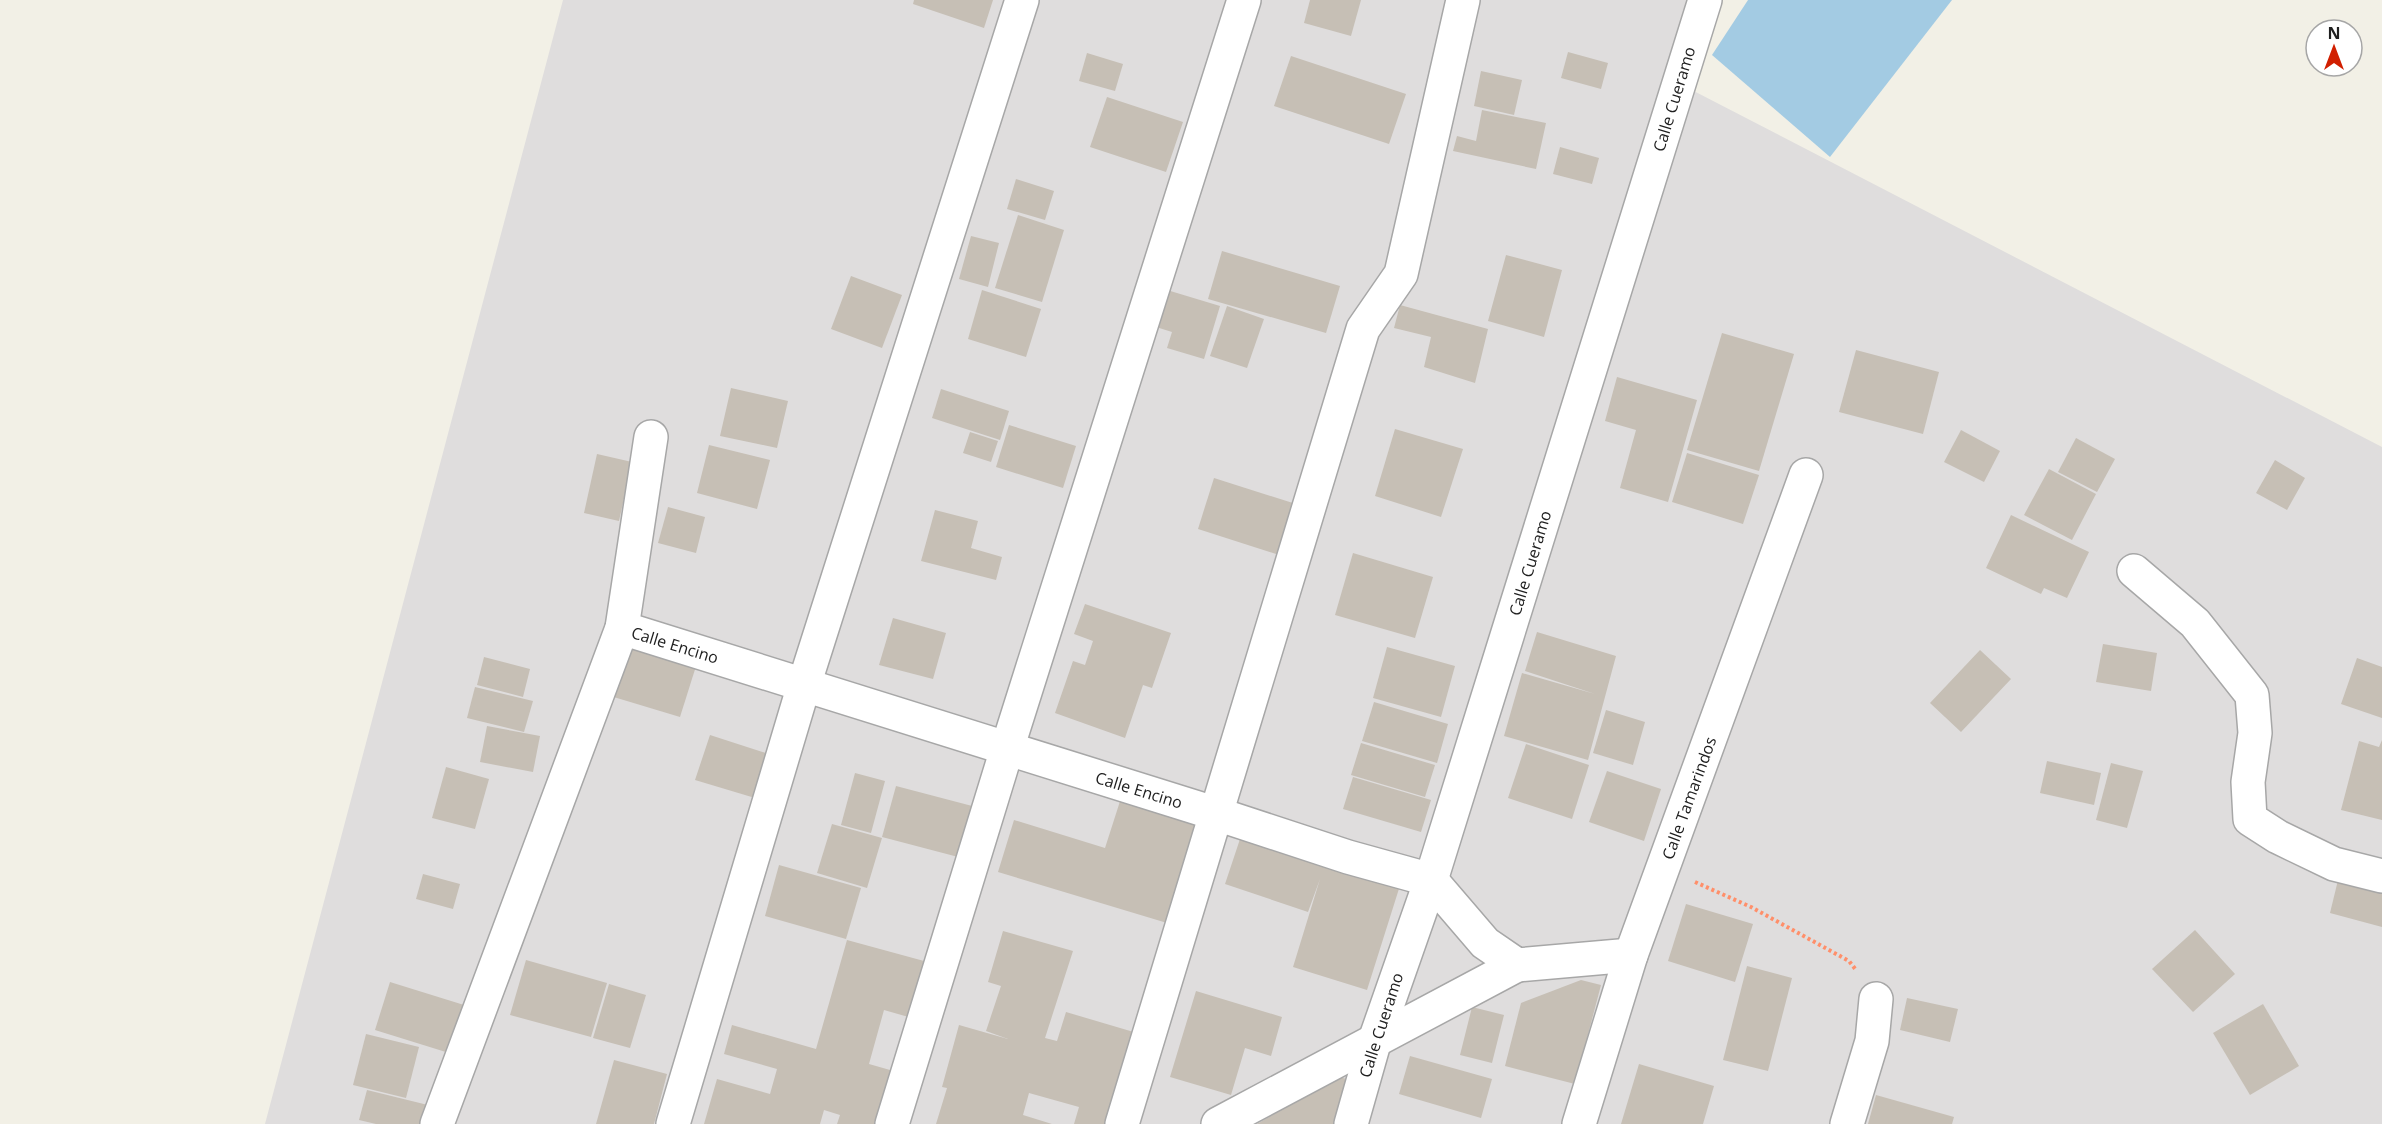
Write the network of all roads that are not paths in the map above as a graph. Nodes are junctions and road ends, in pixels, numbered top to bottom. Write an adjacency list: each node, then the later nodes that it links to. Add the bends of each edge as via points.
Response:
1 (1022, 0): 9 (street)
2 (1244, 0): 10 (street)
3 (1463, 0): 11 (street, via 1401,274 1363,329)
4 (1705, 0): 13 (street, Calle Cueramo)
5 (651, 437): 8 (street)
6 (1806, 475): 14 (street, Calle Tamarindos)
7 (2134, 571): 12 (street, via 2195,623 2252,695 2255,733 2248,782 2250,819 2334,864)
8 (622, 628): 9 (street, Calle Encino); 18 (street)
9 (804, 685): 10 (street, Calle Encino); 19 (street)
10 (1007, 749): 11 (street, Calle Encino); 20 (street)
11 (1217, 814): 13 (street, Calle Encino); 21 (street)
12 (2382, 876)
13 (1431, 880): 15 (street, via 1485,944); 17 (street, Calle Cueramo)
14 (1631, 954): 15 (street); 24 (street, Calle Tamarindos)
15 (1517, 965): 17 (street)
16 (1876, 999): 25 (street, via 1872,1041)
17 (1374, 1043): 22 (street); 23 (street, Calle Cueramo)
18 (437, 1124)
19 (673, 1124)
20 (892, 1124)
21 (1122, 1124)
22 (1218, 1124)
23 (1351, 1124)
24 (1579, 1124)
25 (1847, 1124)

